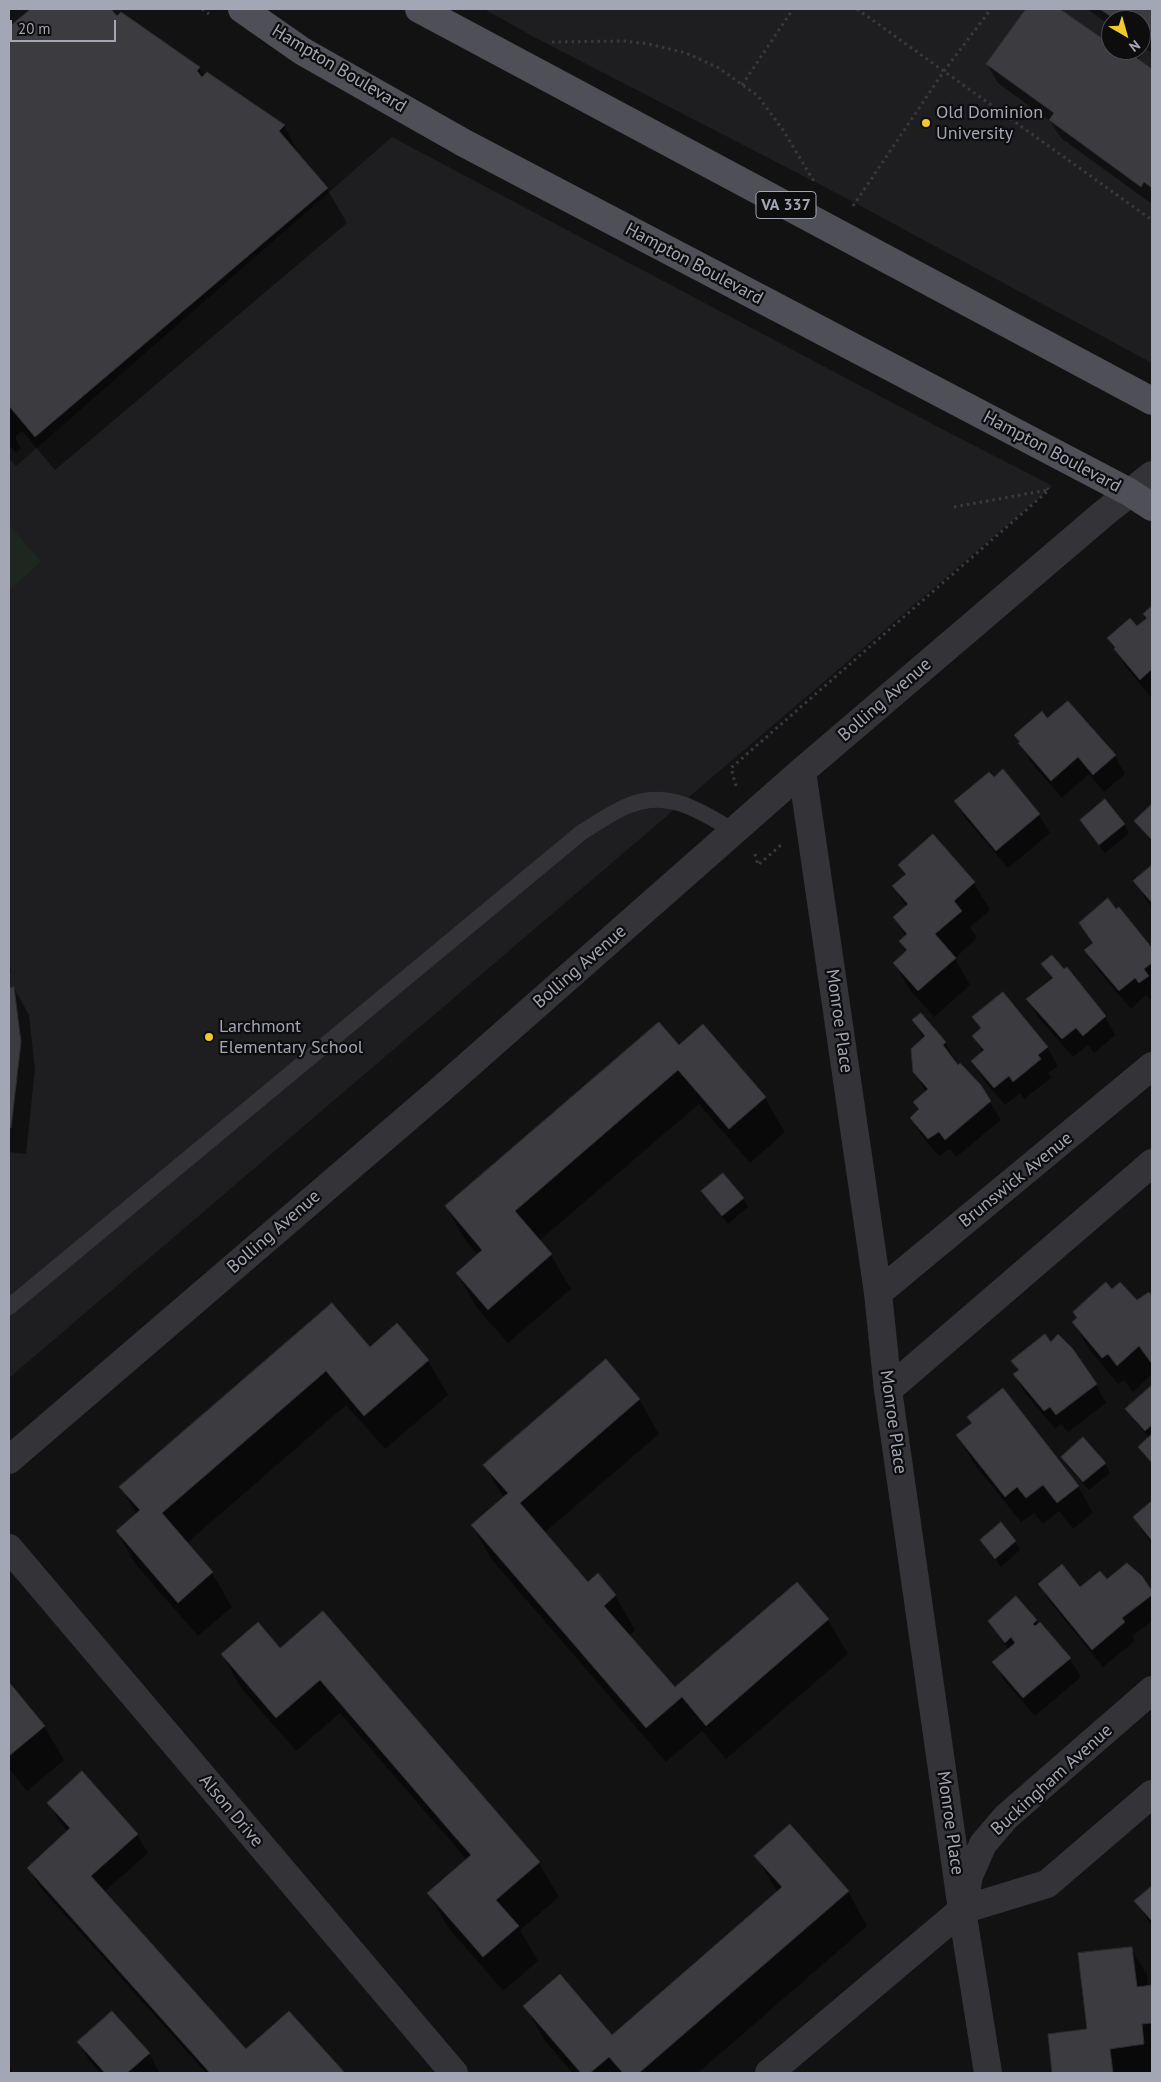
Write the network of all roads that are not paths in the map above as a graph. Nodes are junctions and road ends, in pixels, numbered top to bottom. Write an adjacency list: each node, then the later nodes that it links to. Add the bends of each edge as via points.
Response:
1 (242, 9): 5 (main road, Hampton Boulevard, via 302,51 464,143)
2 (420, 9): 3 (main road, VA 337)
3 (1152, 401)
4 (1152, 475): 5 (street, Bolling Avenue)
5 (1129, 492): 6 (main road, Hampton Boulevard); 7 (street, Bolling Avenue)
6 (1152, 507)
7 (802, 771): 8 (street, Bolling Avenue); 11 (street, Monroe Place)
8 (740, 826): 12 (lane, via 663,798 630,804 582,832); 14 (street, Bolling Avenue, via 440,1091)
9 (1152, 1066): 11 (street, Brunswick Avenue)
10 (1152, 1163): 13 (street)
11 (878, 1293): 13 (street, Monroe Place)
12 (9, 1307)
13 (888, 1390): 18 (street, Monroe Place)
14 (9, 1460)
15 (9, 1548): 19 (street, Alson Drive)
16 (1152, 1690): 18 (street, Buckingham Avenue, via 1006,1817 983,1844 969,1876)
17 (1152, 1794): 18 (street, via 1047,1884)
18 (962, 1910): 20 (street); 21 (street, Monroe Place)
19 (454, 2073)
20 (769, 2073)
21 (988, 2073)

